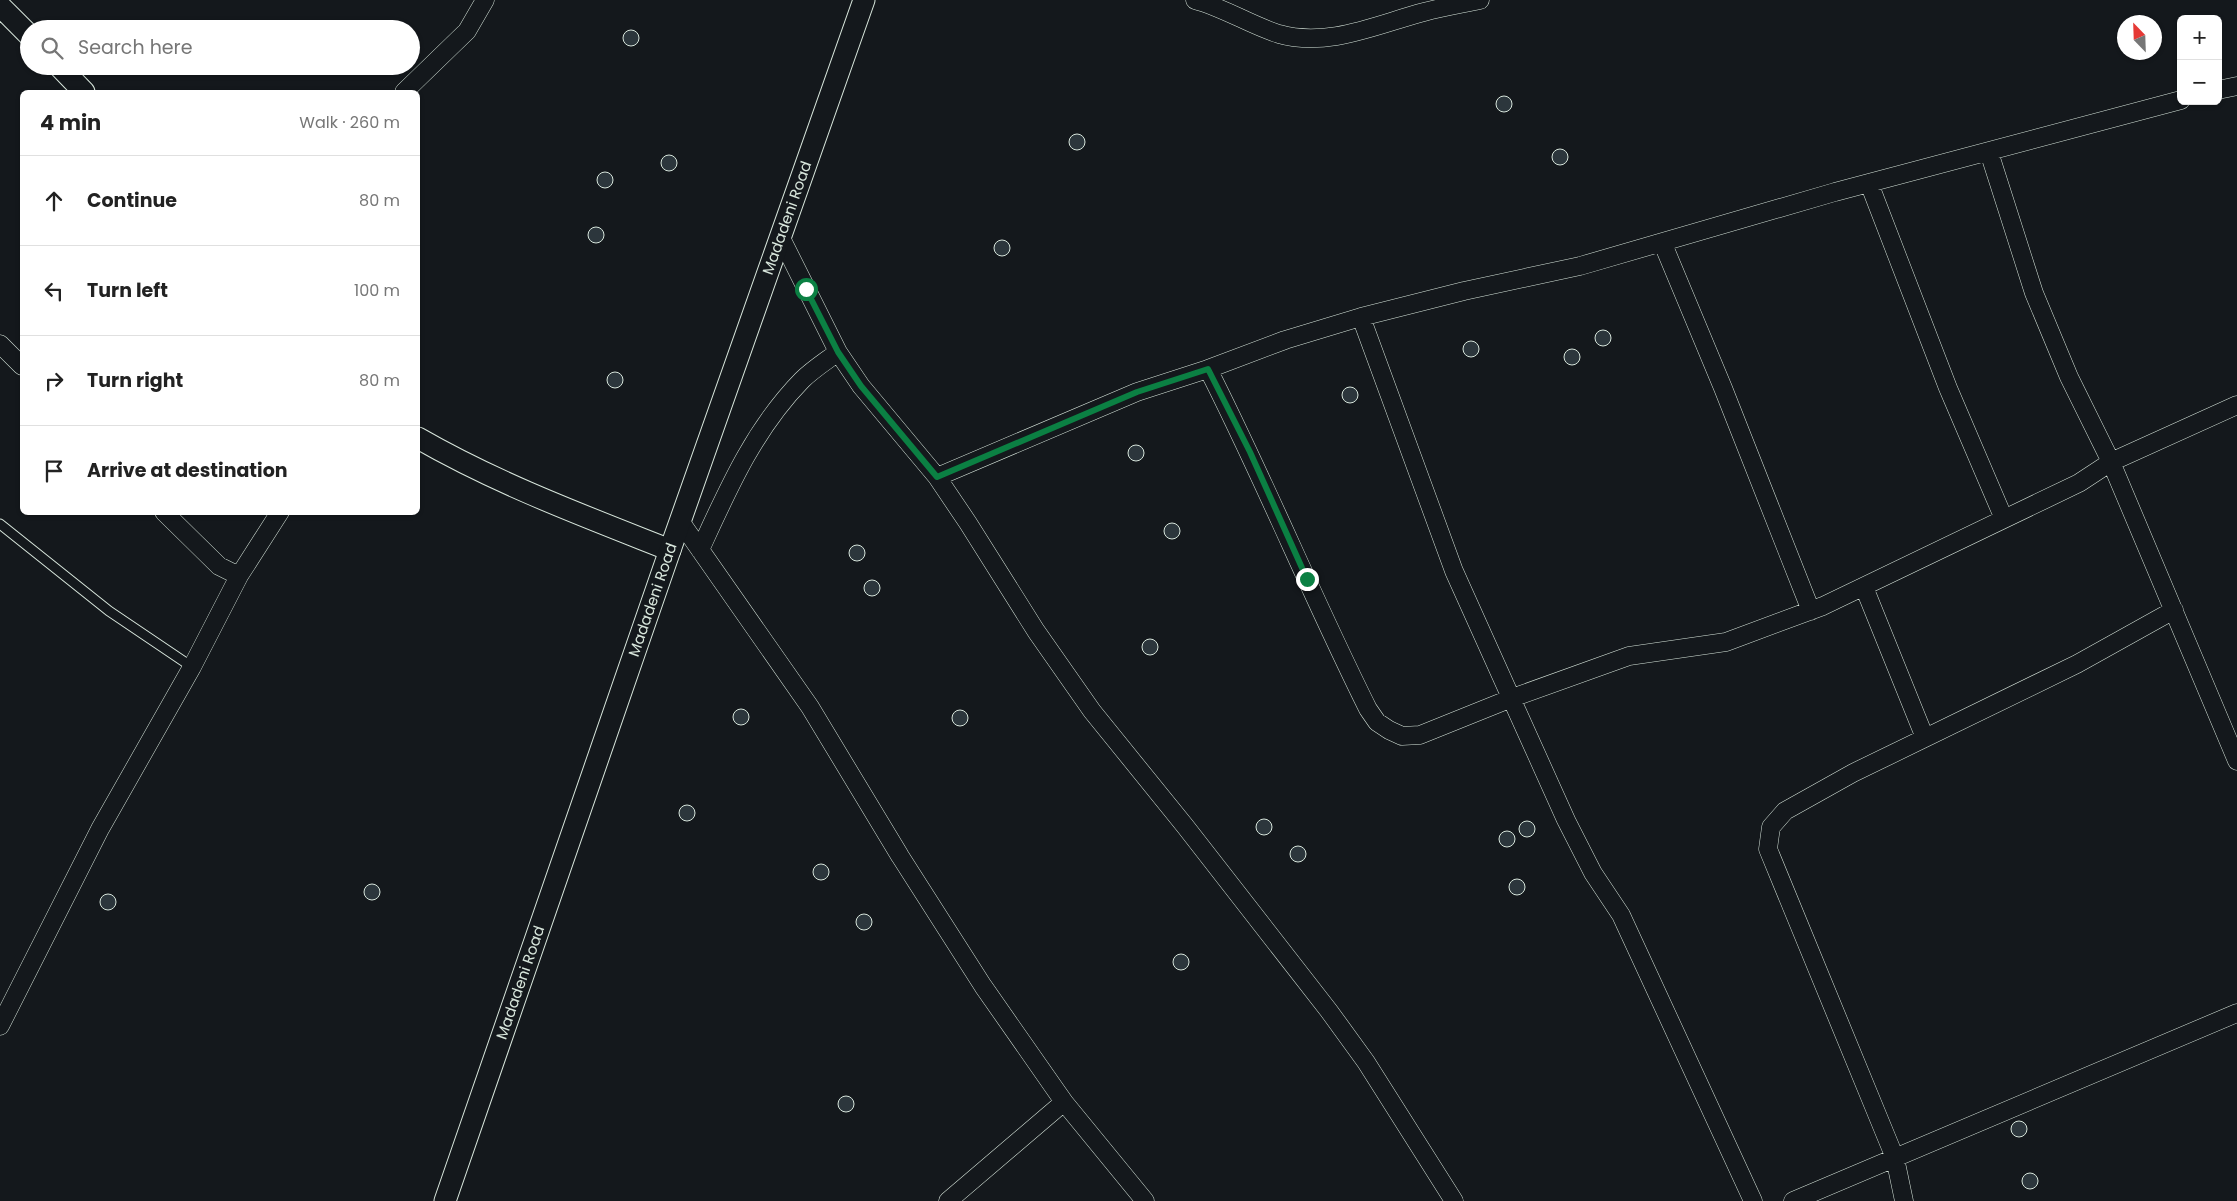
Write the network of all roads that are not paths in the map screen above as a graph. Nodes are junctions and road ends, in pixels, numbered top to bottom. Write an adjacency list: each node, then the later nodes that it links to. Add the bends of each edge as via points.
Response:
1 (485, 0): 12 (street, via 466,32)
2 (864, 0): 16 (street, Madadeni Road)
3 (1195, 0): 6 (street, via 1279,34 1306,38 1339,37)
4 (1480, 0): 6 (street)
5 (0, 6): 7 (street)
6 (1424, 6)
7 (20, 26)
8 (68, 75): 11 (street)
9 (2237, 86): 10 (street)
10 (2222, 89)
11 (82, 90)
12 (406, 90)
13 (2177, 101): 14 (street)
14 (1988, 152): 15 (street); 25 (street, via 2034,293 2069,377)
15 (1869, 183): 17 (street); 29 (street, via 1948,388)
16 (780, 236): 20 (street); 30 (street, Madadeni Road)
17 (1663, 244): 18 (street); 37 (street)
18 (1361, 317): 22 (street, via 1285,340); 39 (street, via 1454,571)
19 (0, 344): 21 (street)
20 (838, 352): 26 (street, via 861,386); 33 (street, via 803,379 758,434 737,470)
21 (20, 364)
22 (1208, 369): 26 (street, via 1129,395); 39 (street, via 1377,722 1402,736 1420,735)
23 (2237, 405): 25 (street)
24 (420, 439): 32 (street, via 553,504)
25 (2111, 462): 29 (street, via 2080,483); 36 (street)
26 (937, 477): 49 (street, via 1092,711 1330,1011 1371,1069)
27 (167, 515): 34 (street, via 219,566)
28 (278, 515): 34 (street)
29 (2004, 519): 35 (street)
30 (680, 521): 32 (street, Madadeni Road); 33 (street)
31 (0, 524): 38 (lane, via 109,612)
32 (670, 550): 46 (street, Madadeni Road)
33 (700, 550): 44 (street, via 810,707 983,986)
34 (239, 576): 38 (street)
35 (1864, 587): 37 (street); 40 (street)
36 (2174, 610): 40 (street, via 2077,664); 41 (street)
37 (1811, 611): 39 (street, via 1726,642 1629,656)
38 (192, 667): 43 (street, via 100,829)
39 (1512, 698): 50 (street, via 1566,820 1593,873 1621,915)
40 (1926, 738): 45 (street, via 1852,773 1785,811 1771,828 1768,838 1771,859)
41 (2237, 761)
42 (2237, 1013): 45 (street)
43 (0, 1026)
44 (1064, 1102): 47 (street); 48 (street)
45 (1895, 1158): 51 (street); 52 (street)
46 (445, 1201)
47 (948, 1201)
48 (1146, 1201)
49 (1454, 1201)
50 (1753, 1201)
51 (1793, 1201)
52 (1904, 1201)

